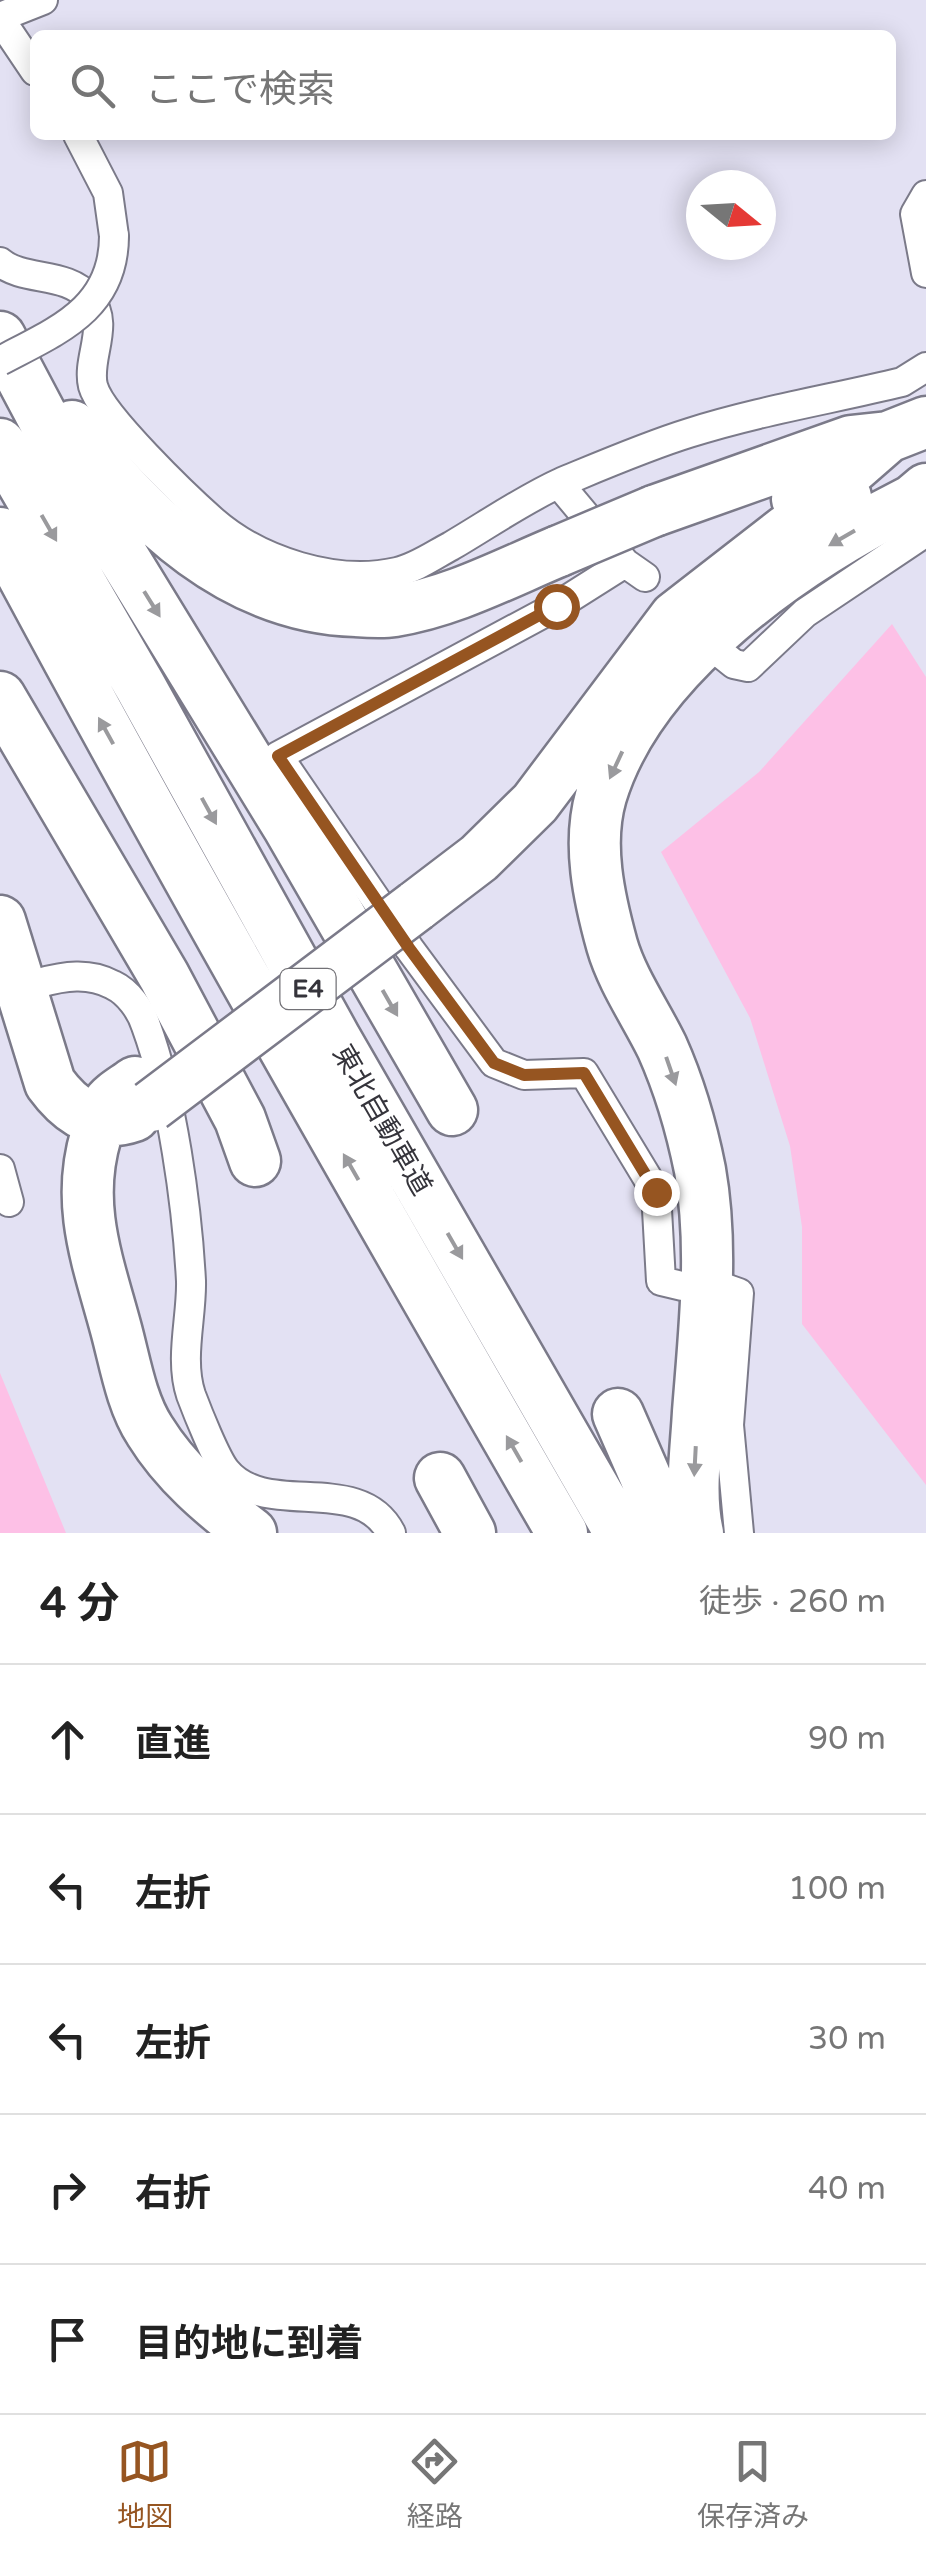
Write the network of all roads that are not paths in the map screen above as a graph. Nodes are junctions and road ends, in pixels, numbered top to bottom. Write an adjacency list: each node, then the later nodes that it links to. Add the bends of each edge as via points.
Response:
1 (43, 0): 2 (street)
2 (0, 18): 3 (street)
3 (30, 63)
4 (81, 140): 9 (street, bridge, via 108,193 114,262 84,312)
5 (926, 194): 7 (street, via 915,214)
6 (0, 262): 14 (street, via 55,278 89,298 98,319 92,383 99,399 216,524 291,564 341,574 398,572)
7 (926, 273)
8 (0, 334): 11 (highway, bridge, via 93,454 198,556 238,582 332,610 390,612 436,602 654,511 851,441); 23 (highway, one-way to 23, via 73,476)
9 (0, 361)
10 (926, 366): 14 (street, via 902,382 689,433)
11 (907, 430): 20 (highway, via 774,511 670,592 515,786)
12 (0, 444): 36 (highway, 東北自動車道 / E4, one-way to 36)
13 (926, 471): 20 (highway, via 851,494 787,530 674,617 535,803 479,858)
14 (560, 484): 28 (street, via 635,570 278,756 494,1063 524,1075 584,1073 656,1192 661,1281)
15 (926, 489): 38 (highway, one-way to 38, via 818,552 706,642 627,740 601,797 594,866 613,950 664,1051 700,1170 707,1233 694,1471)
16 (0, 532): 35 (highway, 東北自動車道 / E4, one-way to 16, via 293,1066)
17 (926, 532): 18 (street, via 805,614 748,667)
18 (724, 656)
19 (0, 697): 25 (highway, via 164,976)
20 (408, 895): 24 (highway, bridge, via 143,1094 132,1117)
21 (0, 921): 24 (highway, via 50,1082 66,1104)
22 (39, 983): 33 (street, via 67,975 114,985 146,1024 174,1137 191,1282 190,1392 226,1471 268,1492 347,1500 370,1510)
23 (452, 1110)
24 (100, 1122): 32 (highway, via 87,1220 132,1387 147,1427 174,1465)
25 (255, 1161)
26 (0, 1169): 27 (street)
27 (8, 1202)
28 (682, 1286)
29 (722, 1287): 39 (street, via 739,1292 729,1425)
30 (618, 1414): 37 (highway)
31 (440, 1478): 34 (highway)
32 (251, 1533)
33 (391, 1533)
34 (470, 1533)
35 (562, 1533)
36 (620, 1533)
37 (670, 1533)
38 (698, 1533)
39 (739, 1533)

